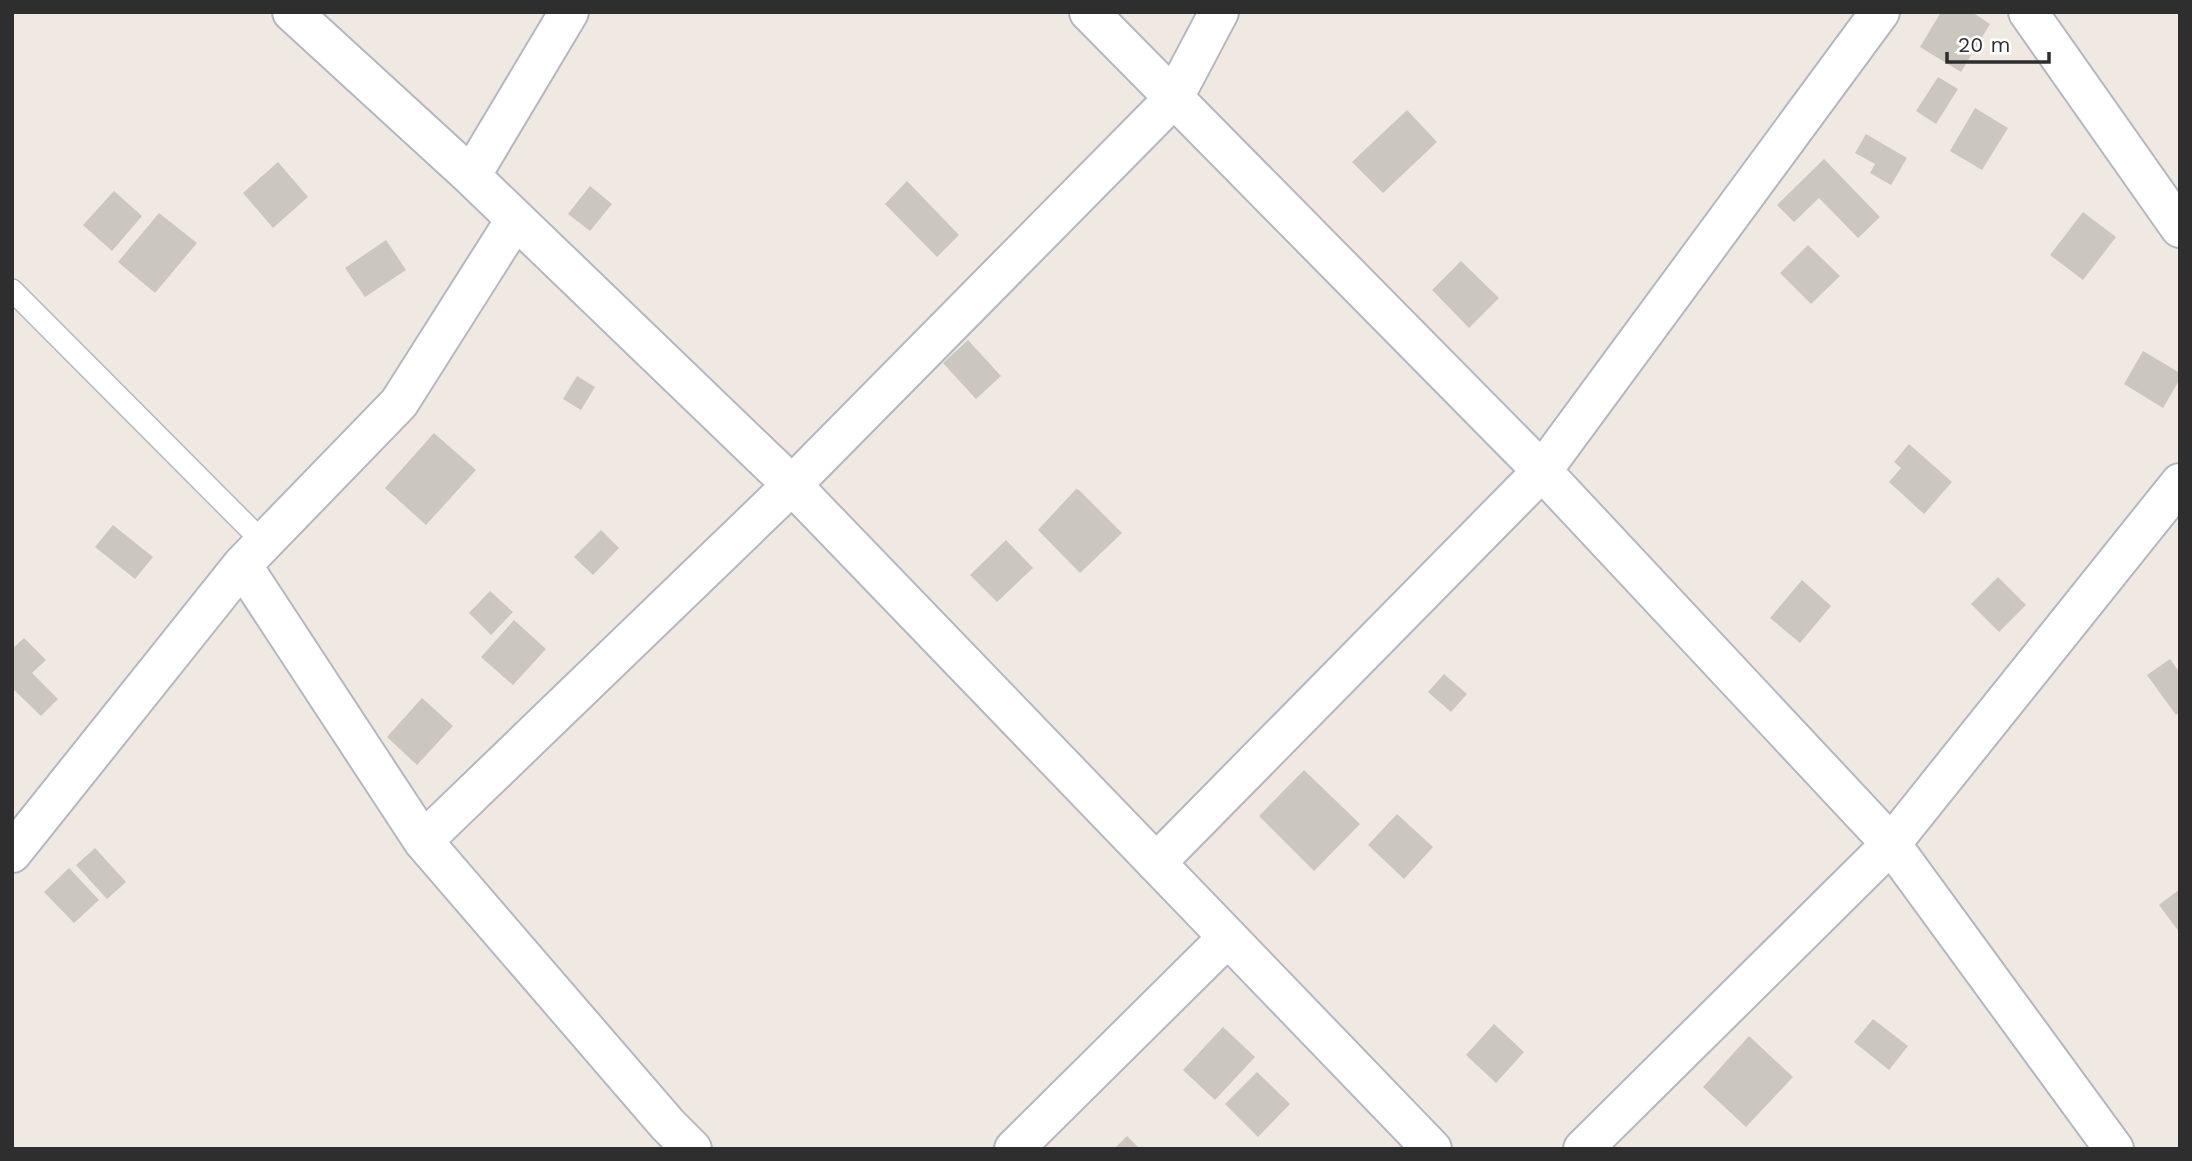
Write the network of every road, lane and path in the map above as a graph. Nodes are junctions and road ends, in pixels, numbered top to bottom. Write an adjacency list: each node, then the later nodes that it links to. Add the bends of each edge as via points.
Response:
1 (292, 12): 8 (street)
2 (569, 12): 8 (street)
3 (1089, 12): 7 (street)
4 (1219, 12): 7 (street)
5 (1880, 12): 12 (street)
6 (2028, 12): 10 (street)
7 (1173, 99): 12 (street); 14 (street)
8 (471, 176): 9 (street)
9 (515, 220): 14 (street); 15 (street, via 398,403)
10 (2180, 228)
11 (12, 290): 15 (lane)
12 (1542, 471): 17 (street); 19 (street)
13 (2180, 483): 17 (street)
14 (792, 485): 16 (street); 19 (street)
15 (253, 554): 16 (street); 18 (street)
16 (423, 841): 21 (street)
17 (1891, 844): 24 (street); 25 (street)
18 (12, 853)
19 (1156, 863): 20 (street)
20 (1228, 937): 22 (street); 23 (street)
21 (692, 1149)
22 (1014, 1149)
23 (1432, 1149)
24 (1583, 1149)
25 (2114, 1149)

